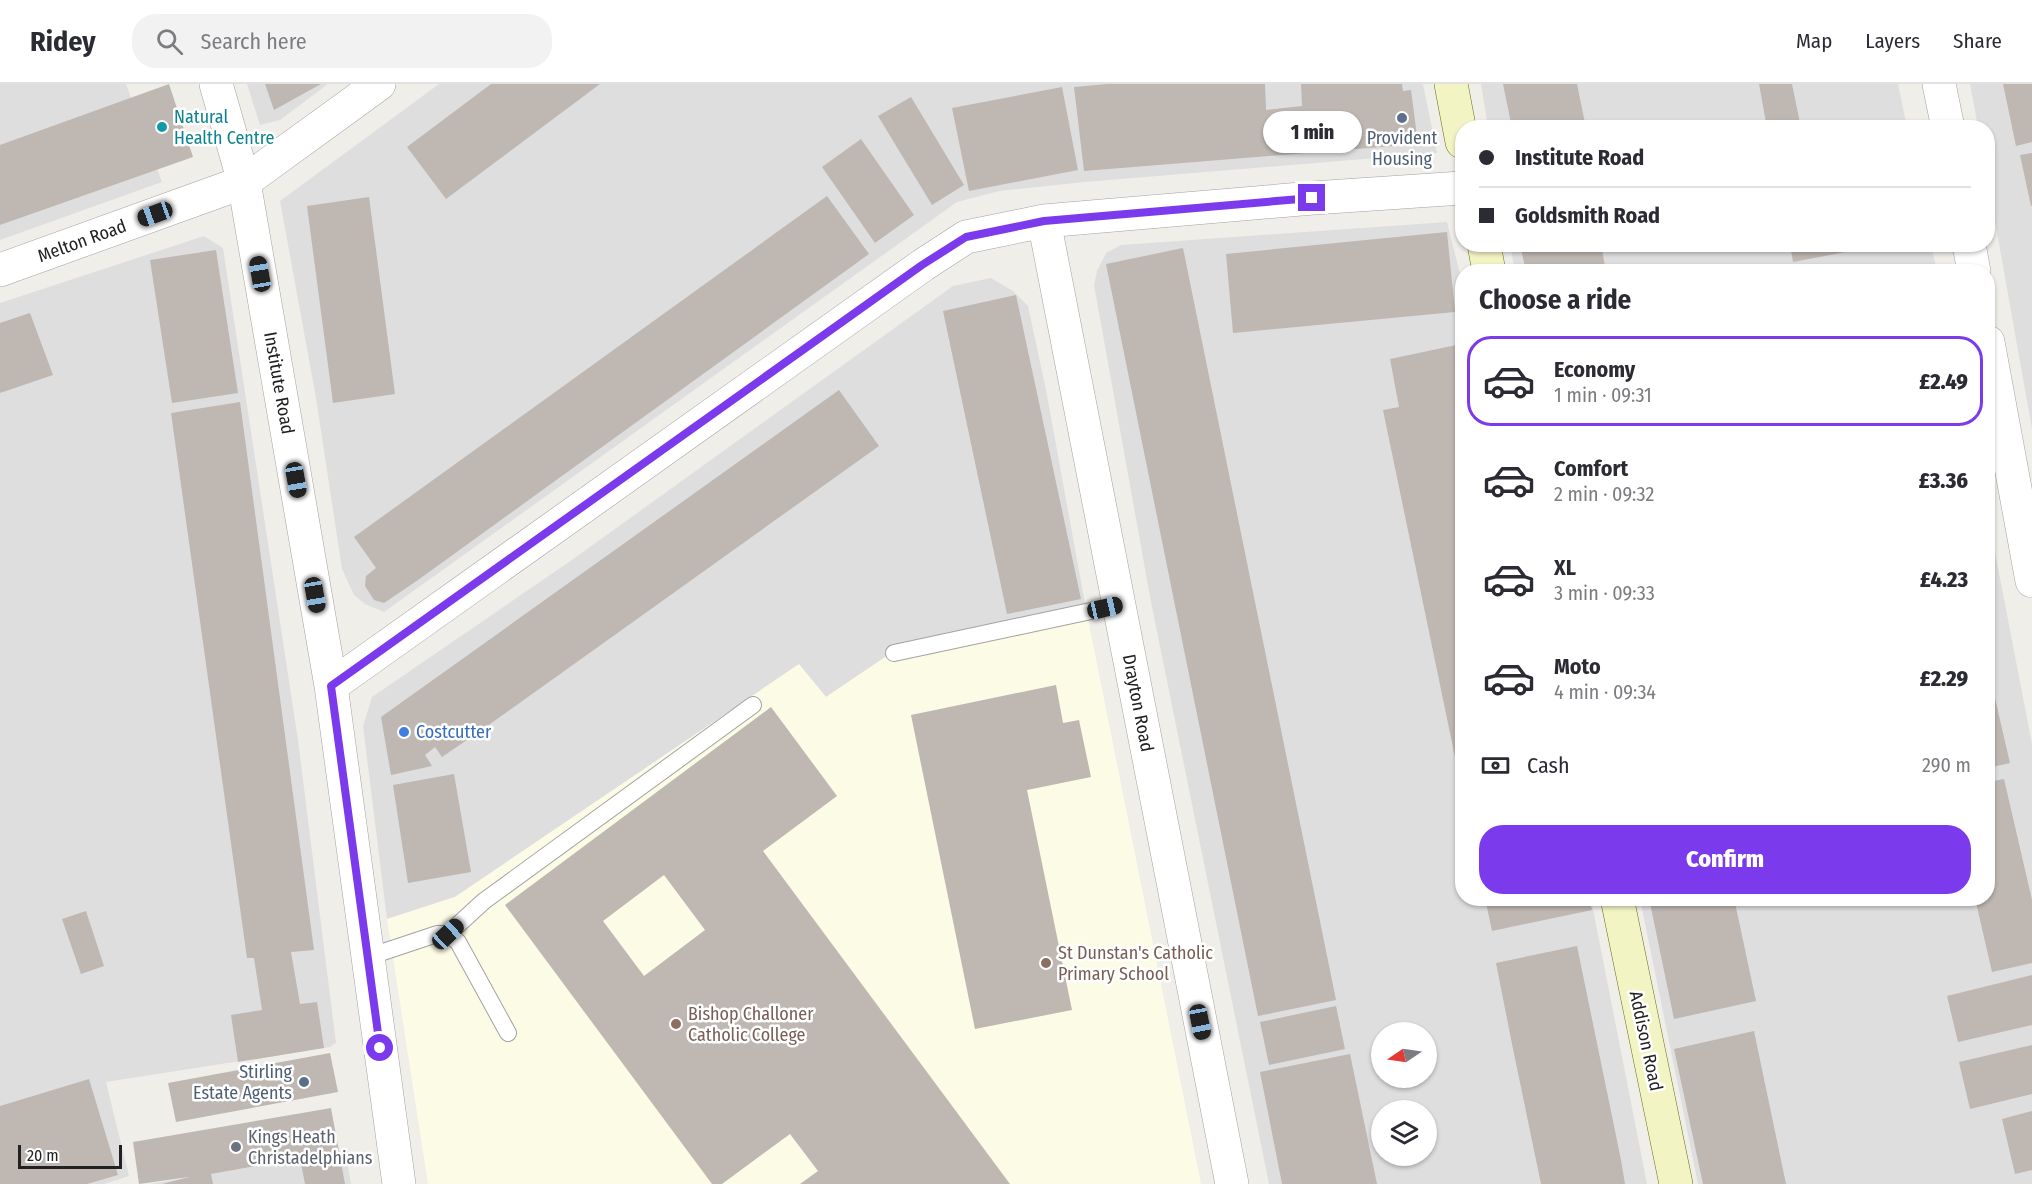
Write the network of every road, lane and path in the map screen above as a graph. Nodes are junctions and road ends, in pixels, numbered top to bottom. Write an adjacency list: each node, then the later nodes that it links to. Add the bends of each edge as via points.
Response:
1 (216, 84): 7 (street, Institute Road)
2 (379, 84): 7 (street, Melton Road)
3 (1450, 84): 5 (main road)
4 (1940, 84): 6 (street)
5 (1457, 120)
6 (1947, 120)
7 (244, 182): 10 (street, Melton Road); 15 (street, Institute Road)
8 (1455, 188): 9 (street)
9 (1044, 221): 13 (street, Drayton Road); 15 (street, via 966,237 922,265)
10 (0, 270)
11 (1995, 380): 12 (street)
12 (2032, 581)
13 (1119, 605): 14 (lane); 22 (street, Drayton Road)
14 (894, 652)
15 (331, 686): 19 (street, Institute Road)
16 (753, 705): 18 (lane, via 484,901)
17 (1619, 906): 23 (main road, Addison Road)
18 (448, 934): 19 (lane, via 437,934); 20 (lane, via 458,942)
19 (368, 957): 21 (street, Institute Road)
20 (508, 1032)
21 (399, 1184)
22 (1232, 1184)
23 (1676, 1184)

